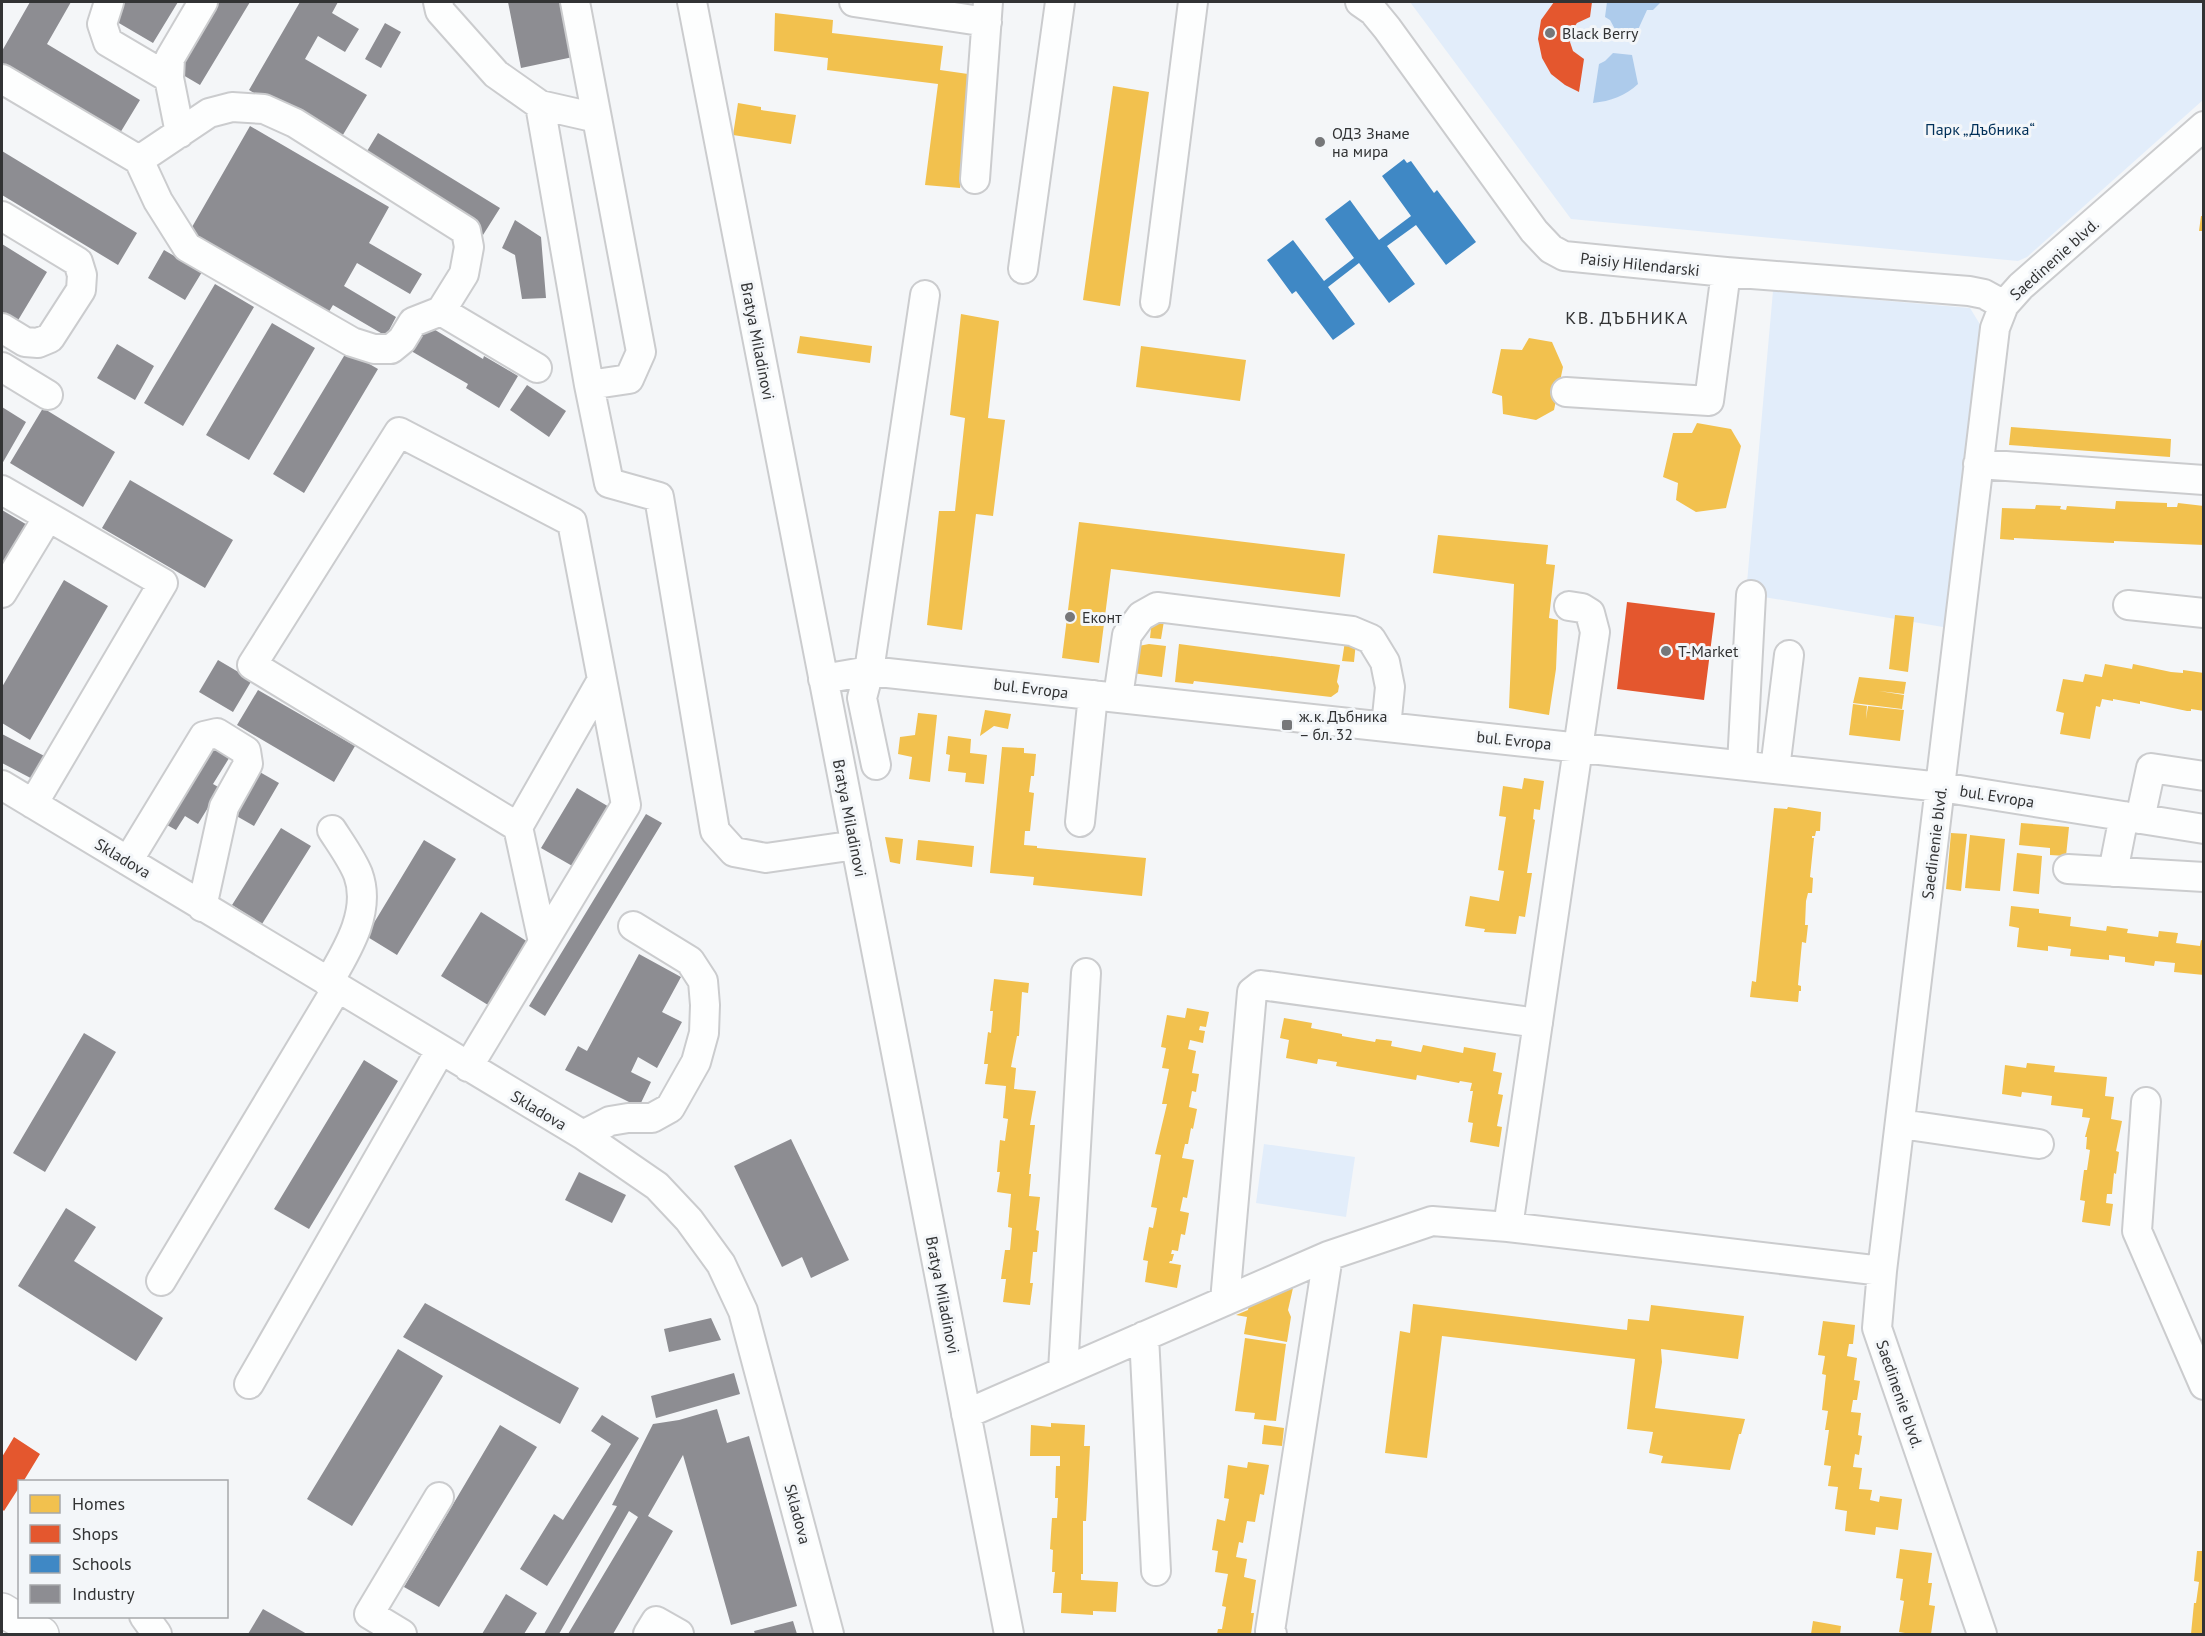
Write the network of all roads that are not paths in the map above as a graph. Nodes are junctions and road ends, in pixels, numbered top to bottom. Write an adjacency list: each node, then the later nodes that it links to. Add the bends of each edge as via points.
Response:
1 (109, 2): 11 (street, via 102,24 108,42)
2 (203, 2): 11 (street, via 171,58)
3 (438, 2): 13 (street, via 440,11 496,74)
4 (575, 2): 14 (street)
5 (692, 2): 43 (street, Bratya Miladinovi)
6 (855, 2): 10 (street)
7 (1060, 2): 20 (street)
8 (1193, 2): 23 (street)
9 (1360, 2): 21 (street, Paisiy Hilendarski, via 1387,28 1551,249 1564,256)
10 (988, 12): 18 (street)
11 (169, 78): 16 (street)
12 (2, 79): 17 (street)
13 (540, 105): 14 (street); 29 (street)
14 (597, 118): 29 (street, via 641,352 629,379)
15 (2204, 126): 24 (street, Saedinenie blvd.)
16 (180, 133): 17 (street); 25 (street, via 209,113 232,107 264,109 295,123 466,231 469,247 464,274)
17 (139, 160): 25 (street, via 158,201 187,247 352,342 374,349 391,349 413,322)
18 (975, 179)
19 (2, 216): 26 (street, via 78,262 82,275 81,290 50,338 38,343 25,342)
20 (1023, 269)
21 (1726, 272): 24 (street, Paisiy Hilendarski, via 1970,291); 30 (street, via 1709,401)
22 (925, 295): 42 (street)
23 (1155, 302)
24 (2004, 305): 32 (street, Saedinenie blvd., via 1995,328)
25 (441, 311): 28 (street)
26 (2, 328)
27 (2, 367): 31 (street)
28 (537, 368)
29 (589, 386): 60 (street, via 609,483 659,497 715,831 734,852 766,858)
30 (1566, 392)
31 (48, 395)
32 (1978, 464): 33 (street); 53 (street, Saedinenie blvd.)
33 (2204, 480)
34 (2, 490): 35 (street)
35 (48, 517): 36 (street); 54 (street, via 163,583)
36 (2, 593)
37 (1751, 595): 49 (street)
38 (2128, 605): 40 (street)
39 (1569, 606): 47 (street, via 1590,613 1595,632)
40 (2204, 612)
41 (1790, 655): 50 (street)
42 (869, 671): 43 (street, bul. Evropa); 45 (street, bul. Evropa); 48 (street, via 862,698)
43 (823, 679): 60 (street, Bratya Miladinovi)
44 (602, 680): 57 (street); 57 (street, via 572,522 399,432 252,665); 67 (street, via 626,805)
45 (1105, 696): 46 (street, bul. Evropa); 46 (street, via 1127,635 1141,616 1158,607 1352,631 1371,639 1385,662 1390,687); 56 (street)
46 (1386, 727): 47 (street, bul. Evropa)
47 (1578, 747): 49 (street, bul. Evropa); 70 (street)
48 (876, 765)
49 (1742, 765): 50 (street, bul. Evropa)
50 (1775, 769): 53 (street, bul. Evropa)
51 (2204, 776): 55 (street, via 2151,768)
52 (2, 785): 54 (street, Skladova)
53 (1941, 787): 55 (street, bul. Evropa); 74 (street, Saedinenie blvd.)
54 (33, 804): 61 (street, Skladova)
55 (2132, 818): 59 (street, bul. Evropa); 63 (street)
56 (1080, 822)
57 (518, 827): 67 (street)
58 (332, 830): 69 (street, via 358,874 362,897 351,944)
59 (2204, 830)
60 (856, 845): 86 (street, Bratya Miladinovi)
61 (128, 861): 65 (street, Skladova); 65 (street, via 204,736 217,733 246,751 248,764 224,807)
62 (2068, 869): 63 (street)
63 (2113, 872): 64 (street)
64 (2204, 877)
65 (202, 907): 69 (street, Skladova)
66 (633, 926): 75 (street, via 690,961 703,981 704,1034 696,1062 670,1108 652,1118 609,1121)
67 (543, 942): 72 (street)
68 (1086, 973): 83 (street)
69 (332, 986): 71 (street, Skladova); 80 (street)
70 (1538, 1023): 77 (street); 81 (street, via 1261,985 1252,993)
71 (440, 1051): 72 (street, Skladova); 84 (street)
72 (468, 1067): 75 (street, Skladova)
73 (2146, 1102): 85 (street, via 2137,1231)
74 (1901, 1124): 76 (street); 79 (street, Saedinenie blvd.)
75 (582, 1135): 98 (street, Skladova, via 657,1186 689,1220 720,1264 746,1321)
76 (2039, 1144)
77 (1508, 1227): 78 (street, via 1432,1221); 79 (street)
78 (1328, 1256): 81 (street); 100 (street)
79 (1882, 1271): 101 (street, Saedinenie blvd., via 1877,1328)
80 (161, 1281)
81 (1224, 1301): 82 (street)
82 (1144, 1336): 83 (street); 88 (street)
83 (1064, 1371): 86 (street)
84 (249, 1384)
85 (2204, 1385)
86 (966, 1414): 99 (street, Bratya Miladinovi)
87 (439, 1497): 95 (street, via 369,1614)
88 (1156, 1571)
89 (18, 1599): 90 (street)
90 (2, 1605)
91 (2, 1610): 93 (main road)
92 (145, 1618): 94 (street)
93 (42, 1635)
94 (157, 1635)
95 (402, 1635)
96 (648, 1635): 97 (street, via 656,1621)
97 (679, 1635)
98 (829, 1635)
99 (1009, 1635)
100 (1272, 1635)
101 (1982, 1635)

